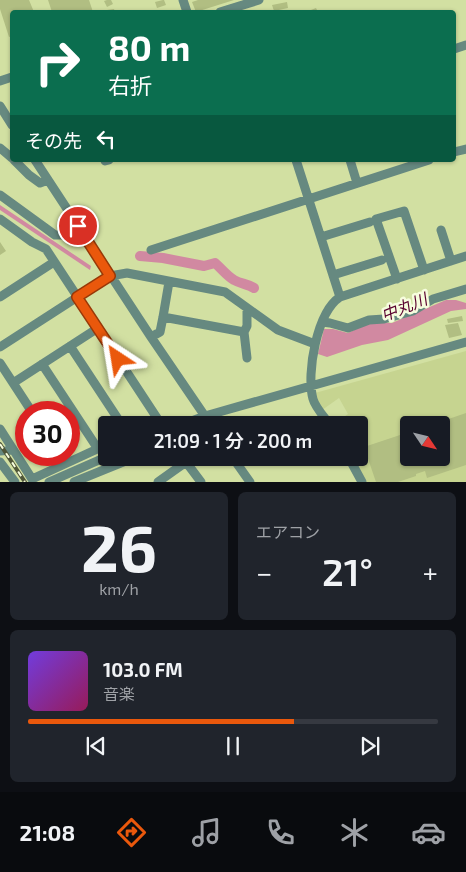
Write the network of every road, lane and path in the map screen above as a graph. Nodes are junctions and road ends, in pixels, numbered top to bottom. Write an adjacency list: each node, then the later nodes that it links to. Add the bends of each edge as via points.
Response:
1 (259, 0): 2 (street)
2 (246, 6): 3 (street)
3 (229, 10)
4 (0, 106): 5 (street)
5 (10, 122)
6 (0, 148): 7 (street)
7 (10, 156)
8 (16, 162): 13 (street, via 40,183)
9 (36, 162): 13 (street)
10 (297, 162): 16 (street)
11 (351, 162): 14 (street)
12 (414, 162): 14 (street)
13 (48, 180): 19 (street)
14 (358, 183): 16 (street)
15 (0, 195): 19 (street, via 55,235 63,235)
16 (309, 199): 21 (street); 22 (street)
17 (0, 219): 26 (street, via 46,249)
18 (370, 222): 21 (street)
19 (78, 226): 29 (street)
20 (441, 230): 25 (street)
21 (321, 238): 28 (street)
22 (151, 250)
23 (466, 256): 25 (street)
24 (382, 260): 28 (street)
25 (451, 261): 27 (street)
26 (54, 262): 33 (street); 34 (street)
27 (424, 270): 30 (street); 30 (street, via 404,211 376,219)
28 (333, 275): 35 (street)
29 (110, 276): 31 (street, via 127,273); 34 (street); 41 (street)
30 (397, 278): 35 (street)
31 (169, 282): 36 (street, via 225,292); 37 (street)
32 (466, 289): 38 (street, via 413,310 348,328)
33 (0, 296)
34 (77, 297): 39 (street); 45 (street)
35 (340, 297): 38 (street, via 334,301)
36 (247, 308): 40 (street); 43 (street, via 278,330)
37 (163, 317): 40 (street); 41 (street, via 160,332)
38 (322, 322): 43 (street)
39 (98, 328): 44 (street); 53 (street)
40 (244, 332): 46 (street)
41 (152, 337): 54 (street)
42 (466, 342): 50 (street)
43 (315, 344): 50 (street, via 311,363)
44 (70, 346): 48 (street); 52 (street)
45 (0, 347)
46 (248, 358)
47 (0, 363): 49 (street)
48 (42, 364): 49 (street); 57 (street)
49 (13, 383): 51 (street)
50 (312, 385): 54 (street); 55 (street, via 313,400)
51 (25, 401)
52 (116, 416)
53 (152, 416)
54 (205, 416)
55 (324, 416)
56 (0, 429): 59 (street)
57 (98, 441)
58 (98, 449): 61 (street)
59 (13, 450): 60 (street); 70 (street)
60 (0, 451)
61 (80, 457)
62 (98, 461): 72 (street)
63 (0, 462): 71 (street)
64 (59, 466): 70 (street)
65 (113, 466): 73 (street)
66 (178, 466): 74 (street)
67 (189, 466): 75 (street)
68 (239, 466): 76 (street)
69 (353, 466): 77 (street)
70 (33, 480)
71 (15, 482)
72 (49, 482)
73 (74, 482)
74 (158, 482)
75 (201, 482)
76 (250, 482)
77 (362, 482)

